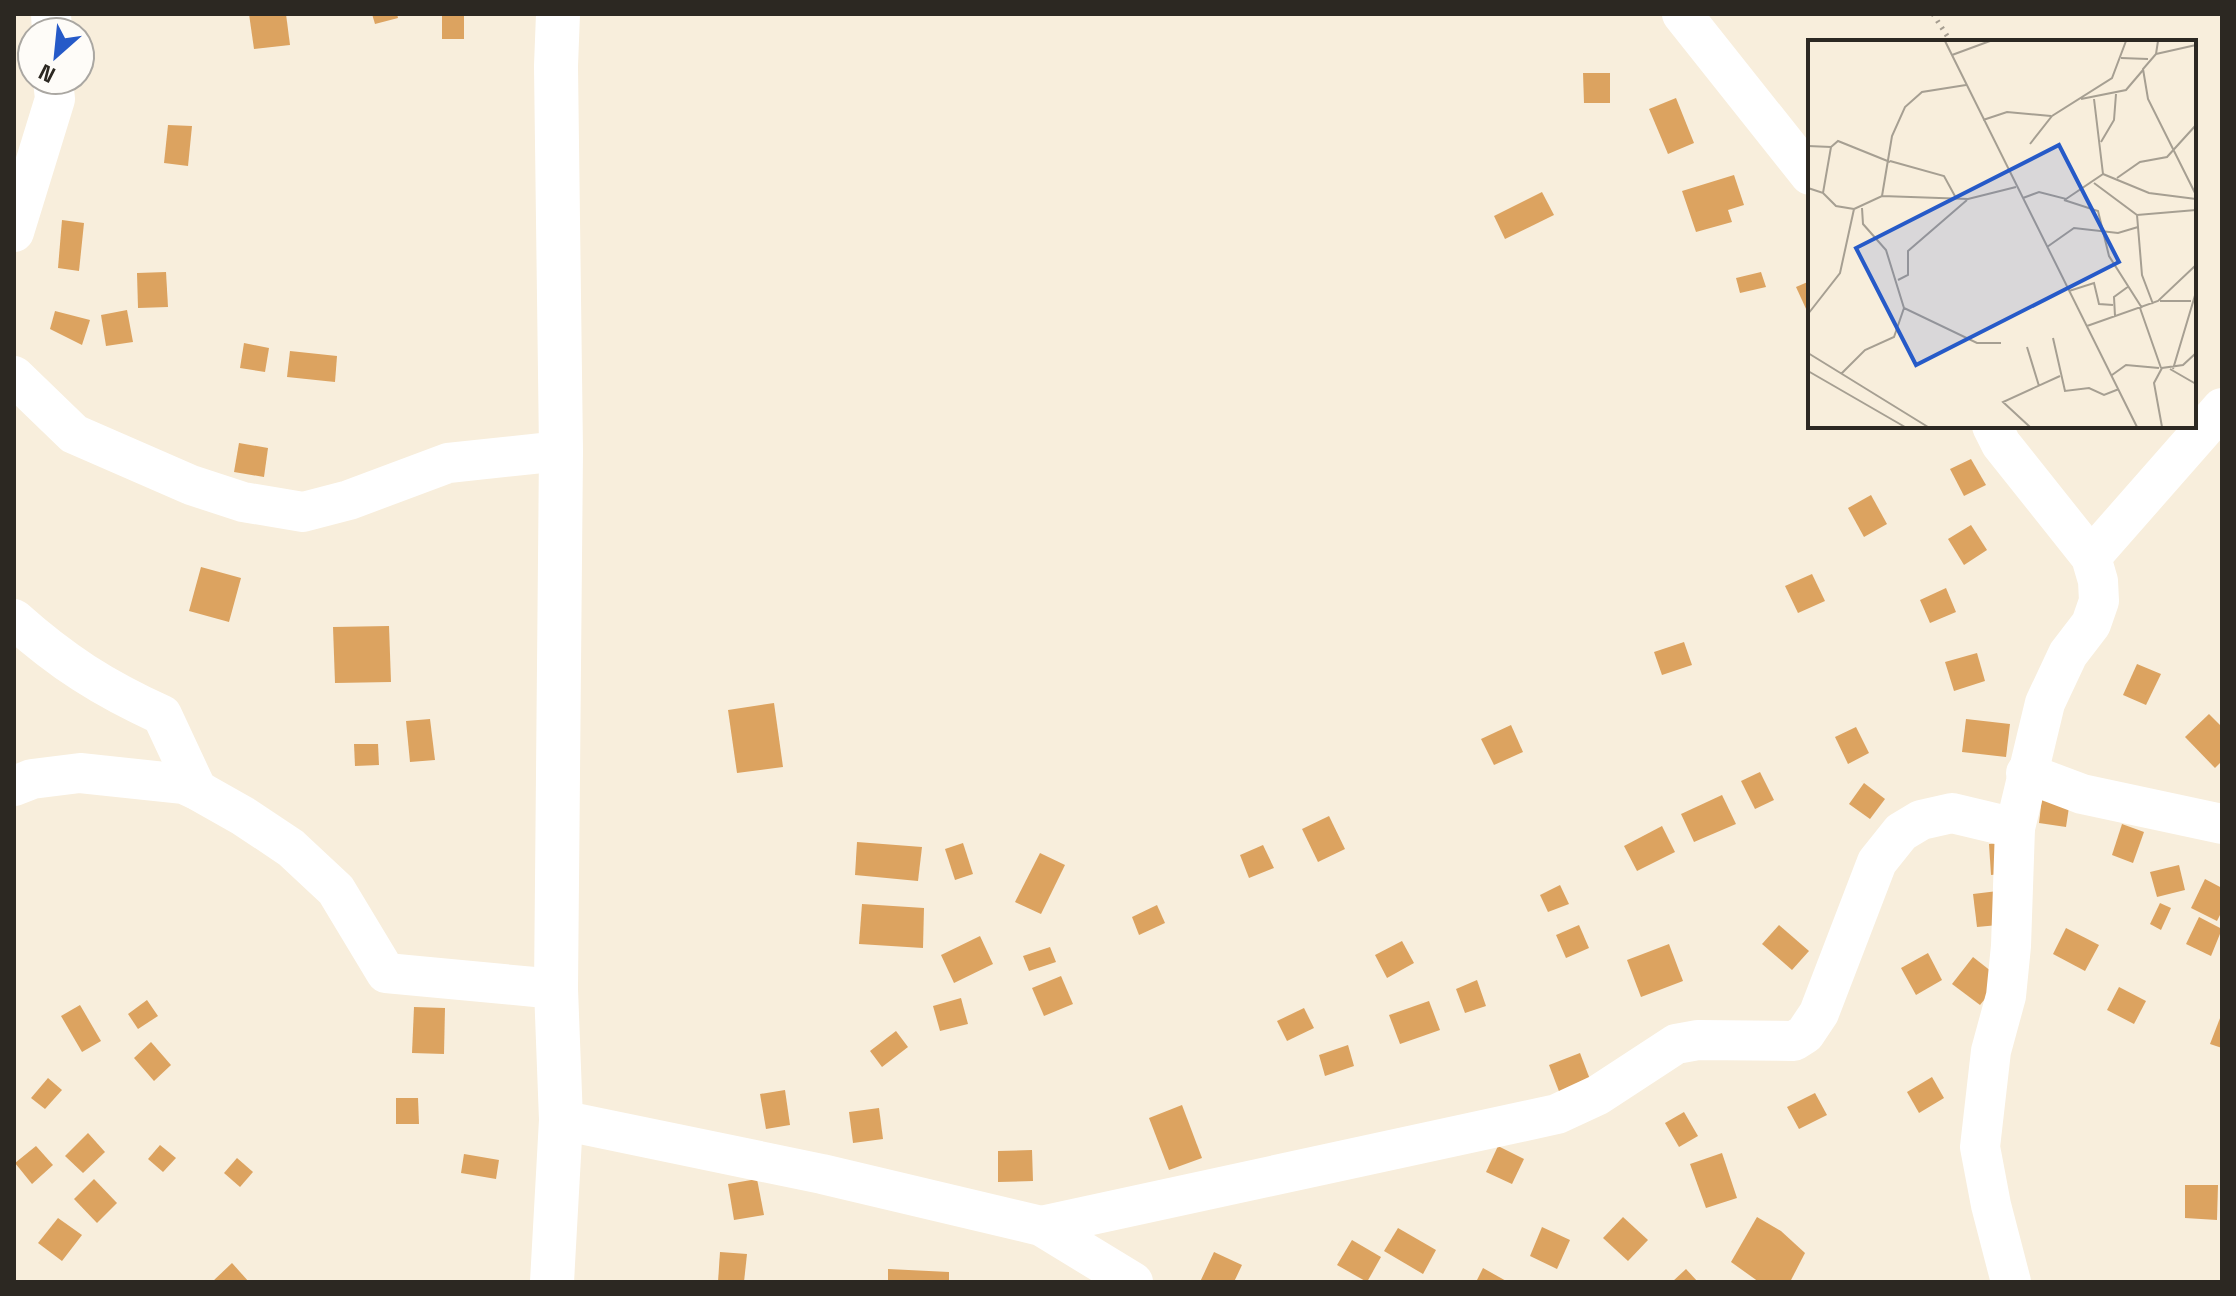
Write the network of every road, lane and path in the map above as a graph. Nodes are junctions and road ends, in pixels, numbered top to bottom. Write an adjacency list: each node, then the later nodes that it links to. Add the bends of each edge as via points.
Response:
1 (558, 14): 11 (street)
2 (1682, 14): 6 (street)
3 (1933, 14): 4 (path)
4 (1950, 40)
5 (55, 96): 7 (street)
6 (1808, 172)
7 (14, 232)
8 (14, 376): 11 (street, via 74,434 191,485 243,502 303,512 448,463)
9 (2222, 408): 12 (street)
10 (1993, 428): 12 (street)
11 (561, 451): 19 (street)
12 (2091, 557): 14 (street, via 2099,601 2045,703)
13 (14, 619): 16 (street, via 59,658 112,692 162,715)
14 (2026, 773): 17 (street, via 2096,798); 18 (street)
15 (14, 786): 16 (street, via 80,773 184,784)
16 (197, 790): 19 (street, via 291,848 336,890 386,973)
17 (2222, 824)
18 (2015, 828): 21 (street, via 1952,813 1921,820 1901,832 1877,862 1819,1013 1794,1041 1676,1044 1598,1095 1557,1114); 24 (street, via 2006,996 1991,1051 1980,1147)
19 (556, 989): 20 (street)
20 (561, 1120): 21 (street); 22 (street)
21 (1041, 1226): 23 (street)
22 (552, 1282)
23 (1133, 1282)
24 (2011, 1282)

